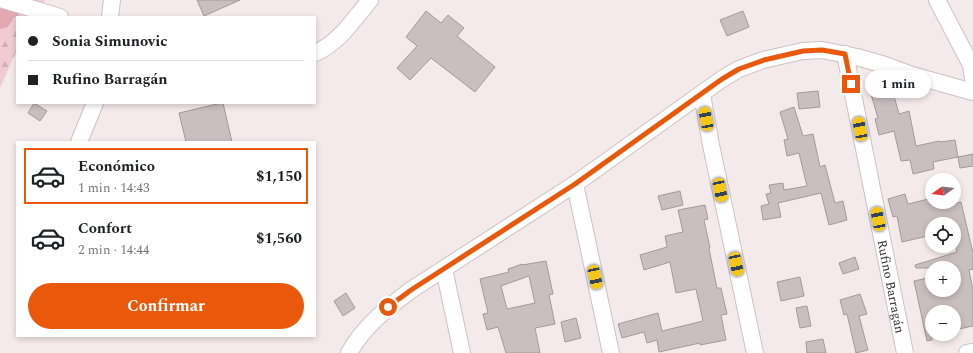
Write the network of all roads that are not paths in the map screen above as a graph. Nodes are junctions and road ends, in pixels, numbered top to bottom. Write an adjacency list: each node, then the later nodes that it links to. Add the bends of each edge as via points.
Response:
1 (4, 0): 5 (street)
2 (112, 0): 6 (street)
3 (370, 0): 7 (street, via 336,40)
4 (937, 0): 9 (street, via 971,65)
5 (53, 15)
6 (110, 16)
7 (316, 53)
8 (845, 54): 10 (street); 11 (street, via 822,50 803,51 764,60 739,69); 21 (street, Rufino Barragán)
9 (973, 78)
10 (973, 92)
11 (702, 94): 14 (street); 20 (street)
12 (95, 104): 13 (street)
13 (80, 141)
14 (575, 184): 15 (street); 19 (street)
15 (444, 269): 17 (street, via 388,307 369,325); 18 (street)
16 (973, 352): 22 (street)
17 (349, 353)
18 (462, 353)
19 (611, 353)
20 (755, 353)
21 (906, 353)
22 (967, 353)

